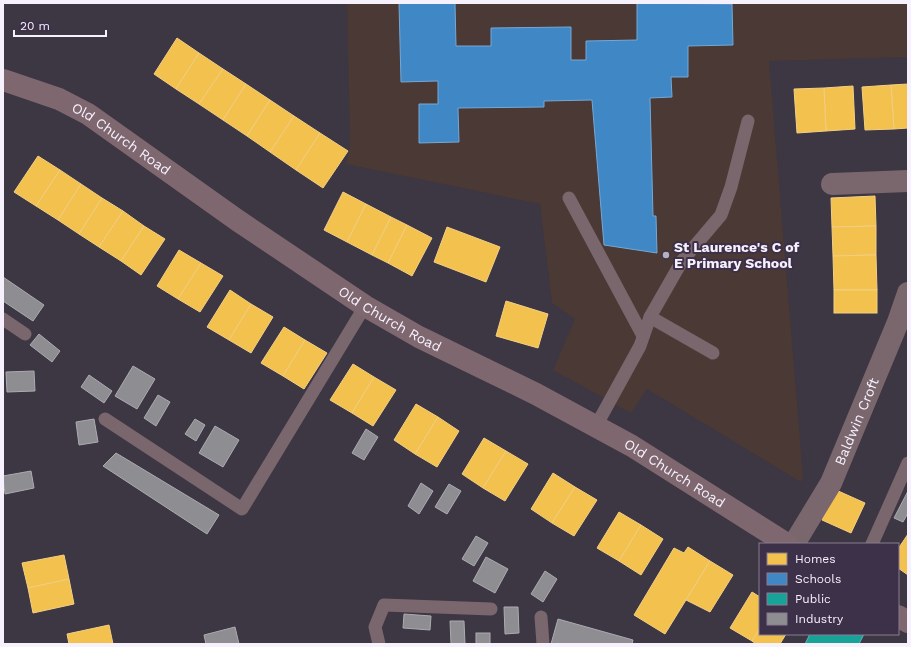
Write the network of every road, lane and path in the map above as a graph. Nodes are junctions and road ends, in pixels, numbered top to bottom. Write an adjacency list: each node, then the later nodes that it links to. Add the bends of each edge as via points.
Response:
1 (3, 80): 7 (main road, Old Church Road, via 59,99 88,114 243,224)
2 (748, 121): 8 (lane, via 721,215 682,261)
3 (908, 181): 4 (street)
4 (832, 184)
5 (569, 198): 11 (lane)
6 (908, 293): 17 (street, Baldwin Croft, via 831,483)
7 (365, 306): 13 (lane, via 242,509); 14 (main road, Old Church Road, via 419,337)
8 (650, 317): 11 (lane); 12 (lane)
9 (3, 320): 10 (lane)
10 (24, 334)
11 (643, 336): 14 (lane)
12 (713, 353)
13 (105, 419)
14 (596, 426): 16 (main road, Old Church Road)
15 (908, 463): 18 (lane)
16 (784, 543)
17 (795, 543)
18 (872, 543)
19 (491, 609): 23 (lane, via 384,605 375,627)
20 (541, 617): 24 (lane)
21 (899, 617): 22 (main road)
22 (908, 622)
23 (379, 644)
24 (543, 644)

